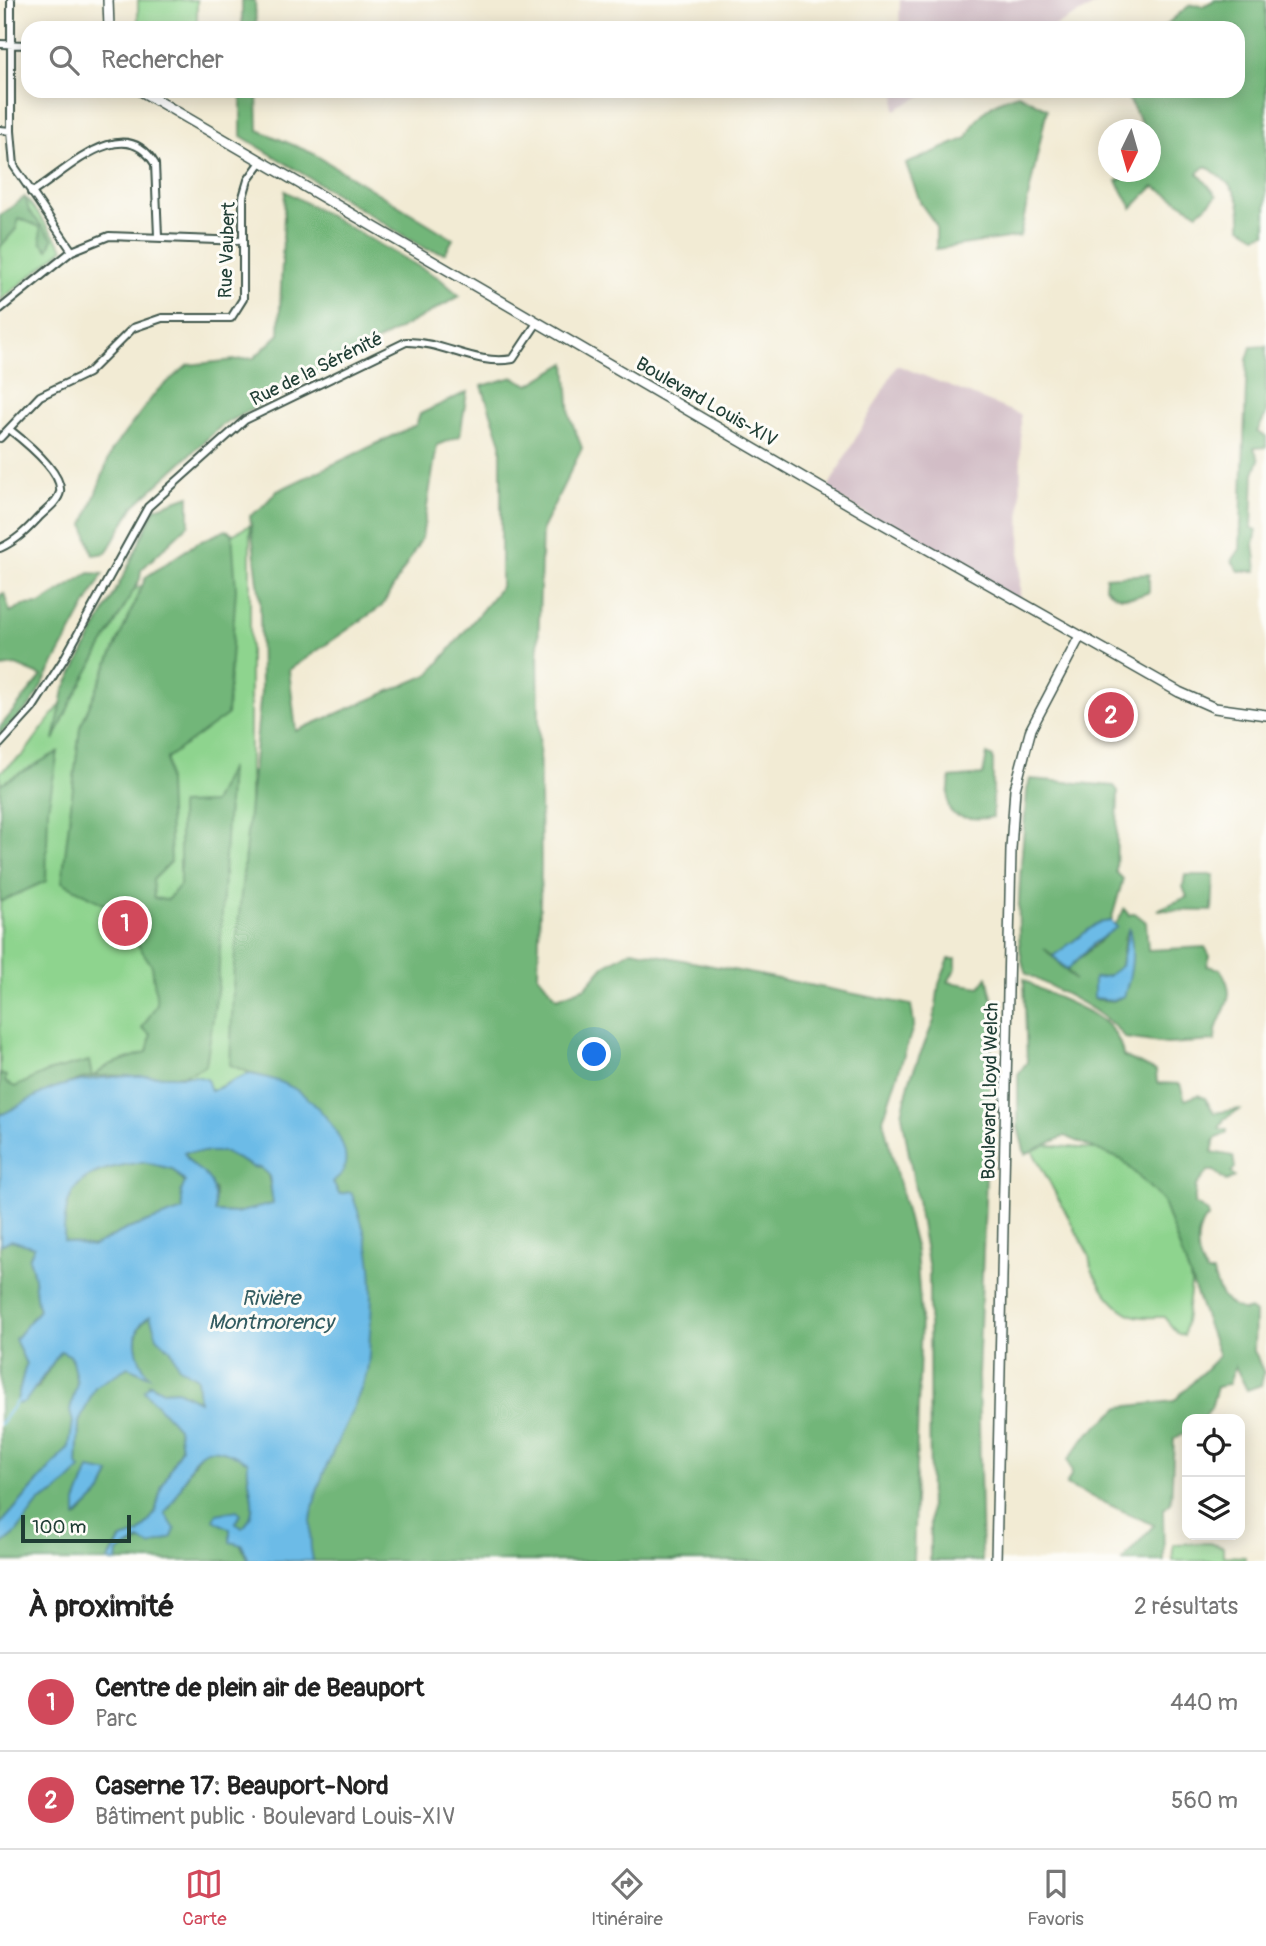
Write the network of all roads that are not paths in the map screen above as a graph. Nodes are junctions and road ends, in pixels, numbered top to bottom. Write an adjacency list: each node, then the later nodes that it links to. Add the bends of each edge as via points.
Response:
1 (11, 0): 5 (street)
2 (108, 0): 3 (main road)
3 (109, 21)
4 (0, 44): 5 (street)
5 (11, 44): 6 (street); 9 (street)
6 (21, 45)
7 (153, 98): 10 (main road, Boulevard Louis-XIV)
8 (0, 130): 9 (street)
9 (10, 131): 11 (street, via 14,166)
10 (261, 162): 13 (street, Rue Vaubert, via 243,197); 16 (main road, Boulevard Louis-XIV)
11 (31, 193): 12 (street, via 97,148 113,141 124,143 151,157 155,164); 14 (street)
12 (158, 236): 13 (street); 14 (street, via 109,236)
13 (243, 241): 17 (street, Rue Vaubert, via 243,299 231,318 162,318 134,328 88,373 40,396)
14 (72, 251): 15 (street)
15 (0, 309)
16 (537, 323): 20 (main road, Boulevard Louis-XIV); 22 (street, Rue de la Sérénité, via 513,359 488,360 406,342 245,421 148,507 64,659 32,709)
17 (9, 429): 18 (street, Rue Vaubert); 19 (street, via 56,475 60,491 29,528)
18 (0, 439)
19 (0, 548)
20 (1080, 636): 21 (main road, Boulevard Louis-XIV, via 1214,708); 23 (main road, Boulevard Lloyd Welch, via 1031,729 1016,789)
21 (1266, 715)
22 (0, 744)
23 (996, 1561)

